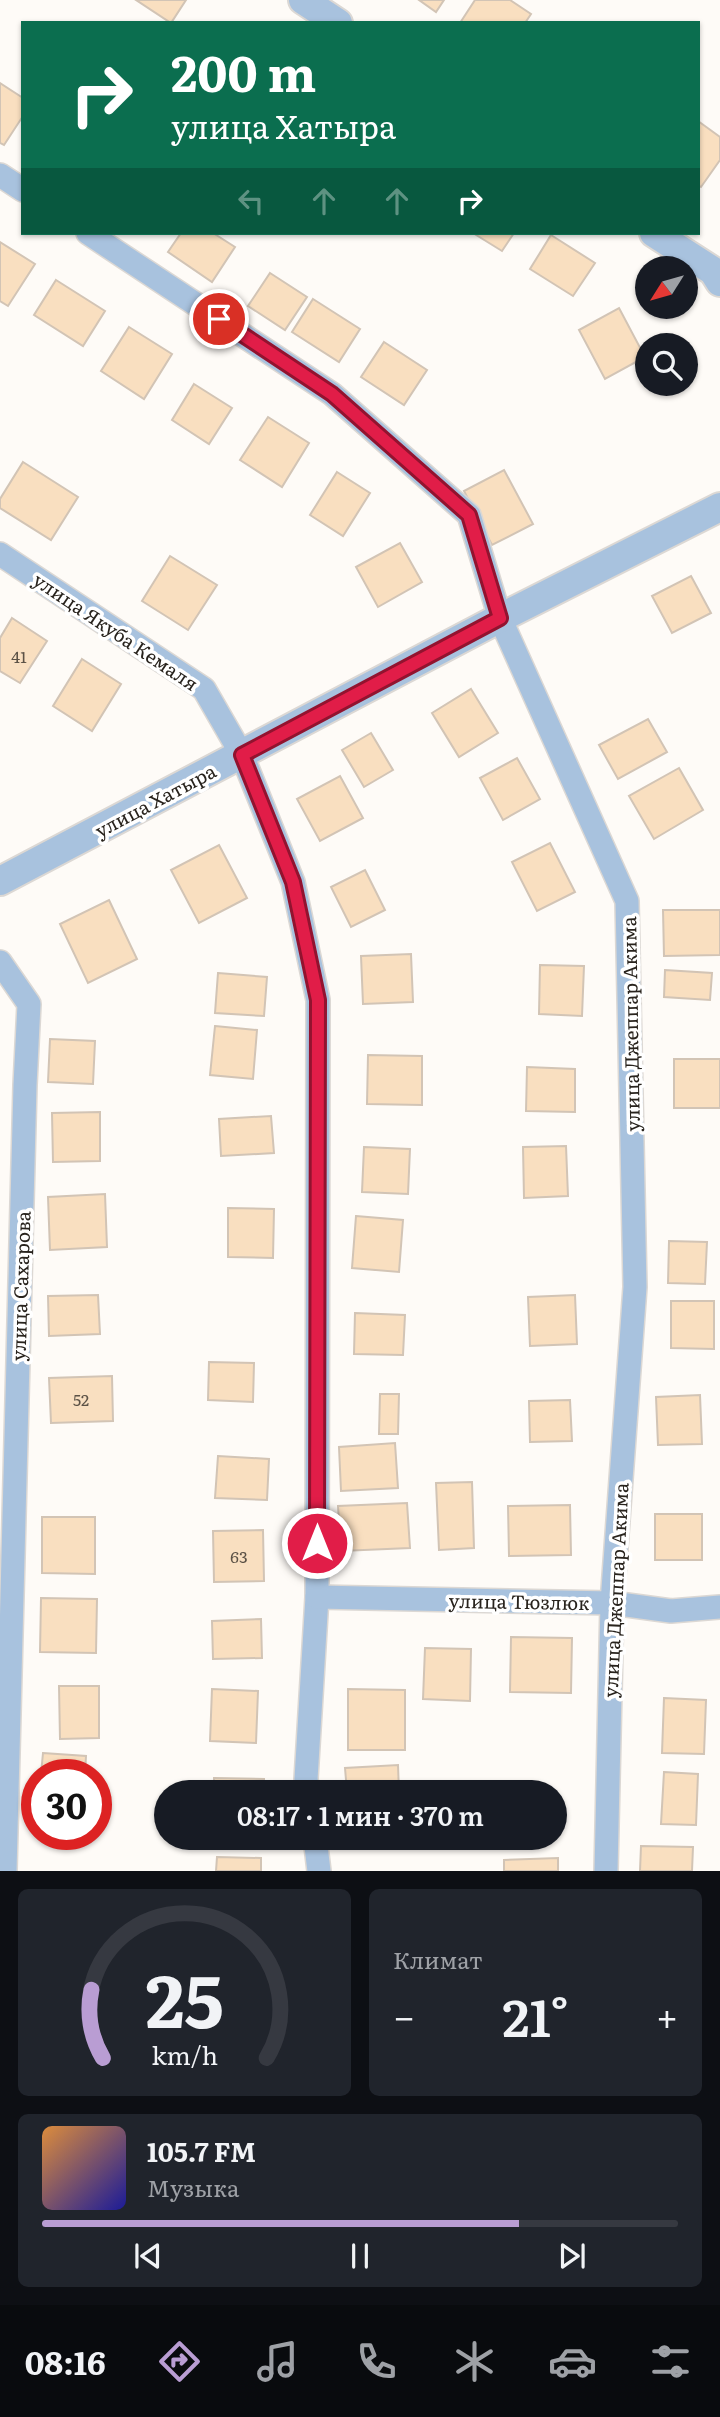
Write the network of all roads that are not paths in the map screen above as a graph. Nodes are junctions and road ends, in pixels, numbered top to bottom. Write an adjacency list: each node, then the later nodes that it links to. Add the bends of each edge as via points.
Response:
1 (303, 0): 2 (street)
2 (335, 21)
3 (0, 175): 4 (street)
4 (21, 189)
5 (91, 235): 10 (street, улица Джеппар Акима, via 332,394 469,515)
6 (657, 235): 7 (street, via 713,271)
7 (720, 282)
8 (720, 507): 10 (street, улица Хатыра)
9 (0, 554): 11 (street, улица Якуба Кемаля, via 204,689)
10 (500, 618): 11 (street, улица Хатыра); 15 (street, улица Джеппар Акима, via 627,901 635,1287)
11 (242, 755): 12 (street, улица Хатыра); 14 (street, улица Якуба Кемаля, via 293,882 318,1000)
12 (0, 881)
13 (0, 962): 19 (street, улица Сахарова, via 30,1004)
14 (317, 1597): 15 (street, улица Тюзлюк); 17 (street, улица Якуба Кемаля)
15 (612, 1603): 16 (street, улица Тюзлюк, via 671,1611); 21 (street, улица Джеппар Акима)
16 (720, 1607)
17 (306, 1780)
18 (316, 1850): 20 (street)
19 (5, 1871)
20 (318, 1871)
21 (606, 1871)

